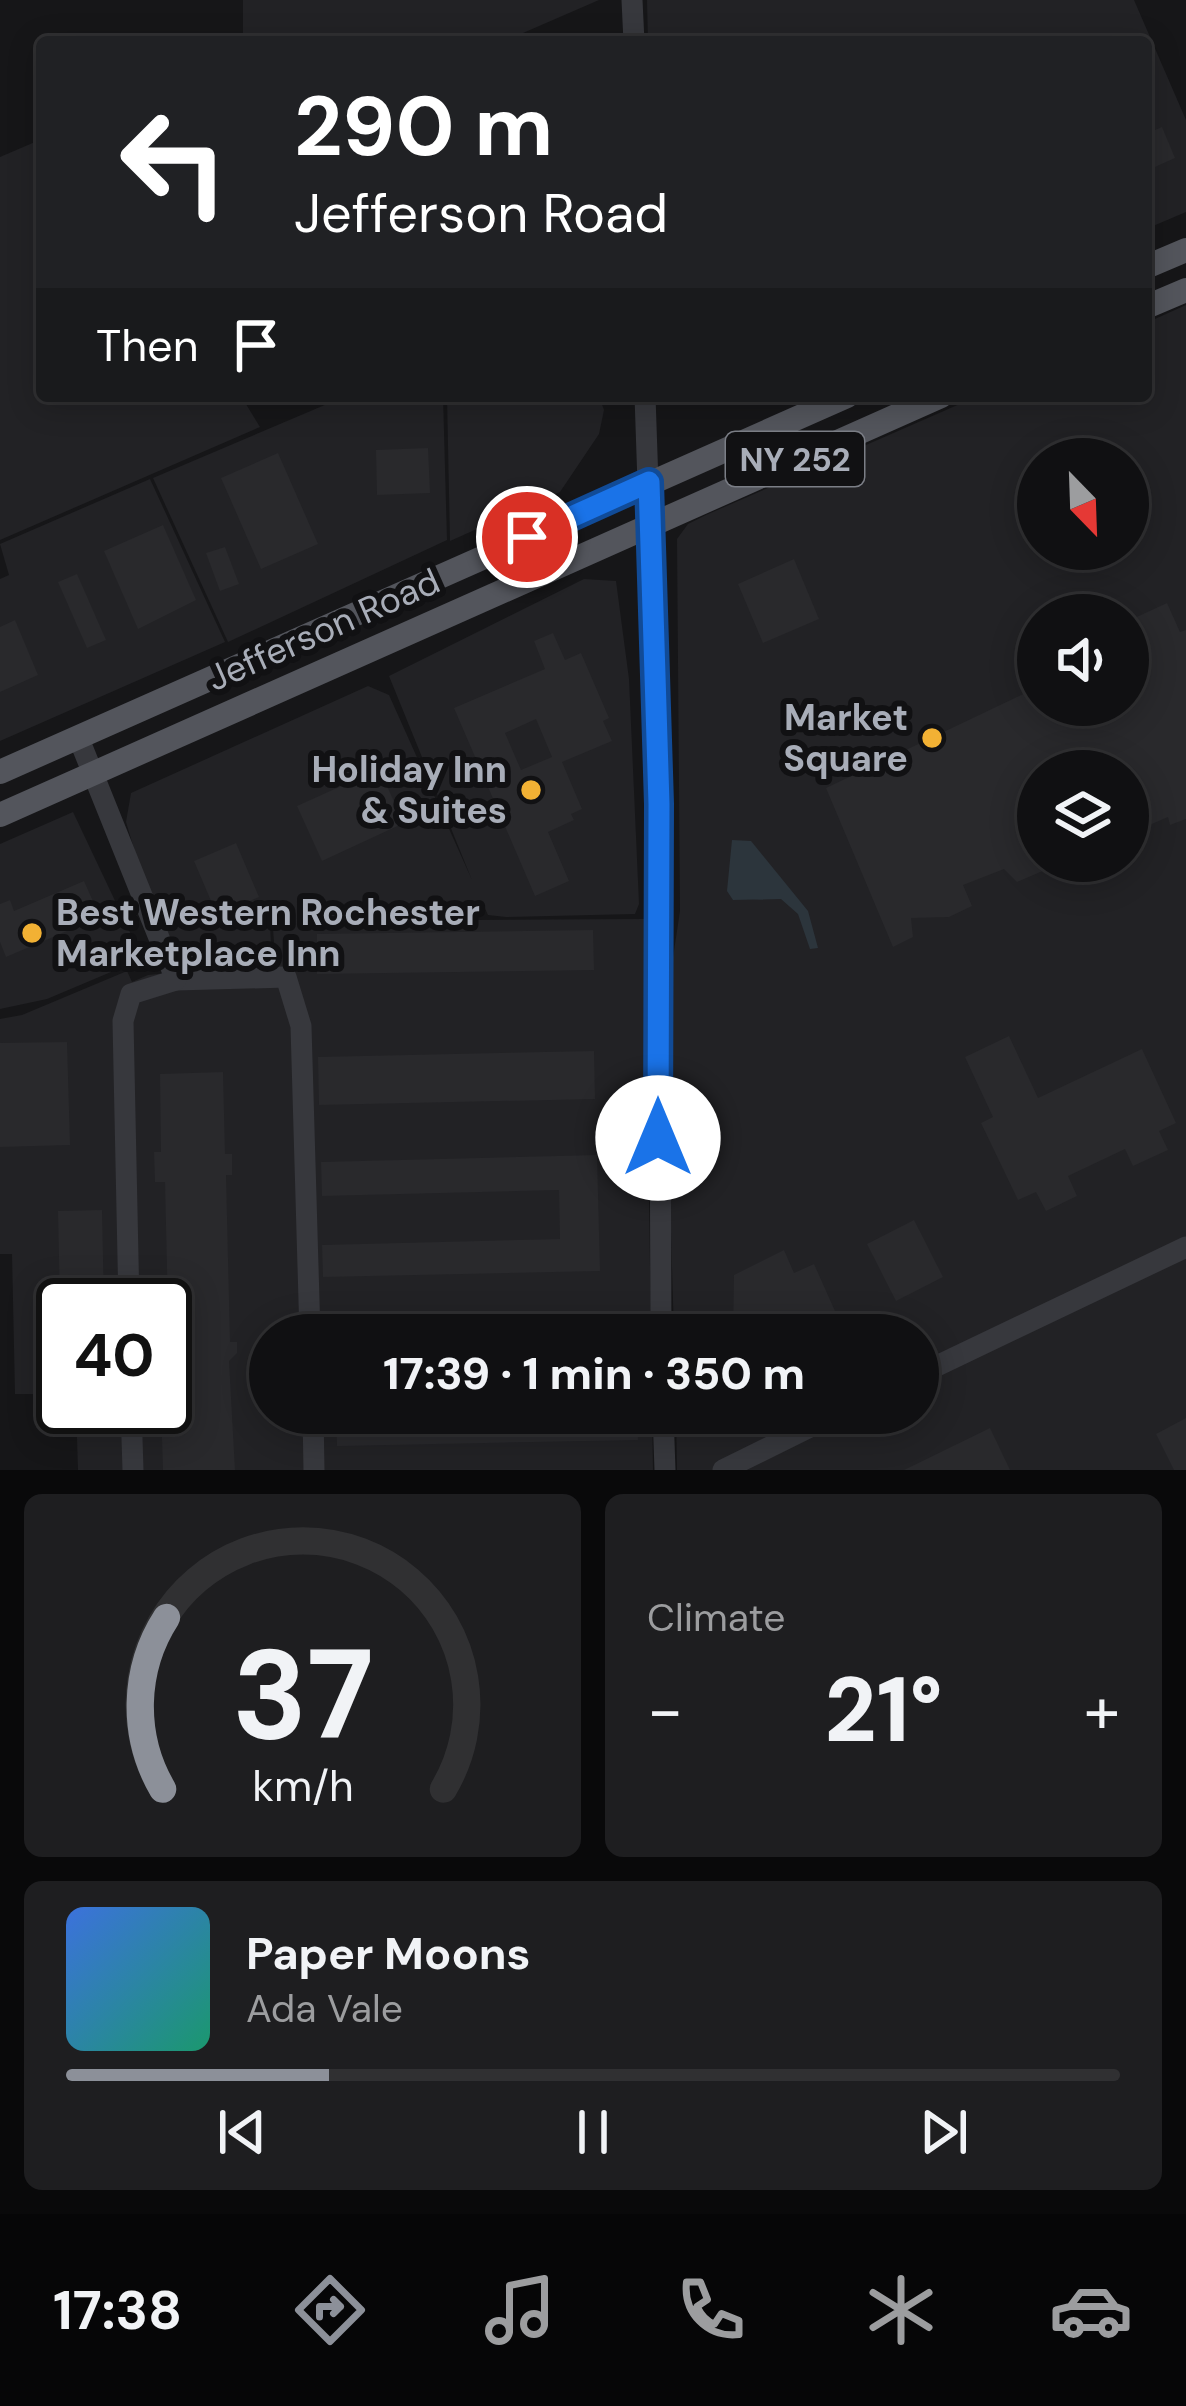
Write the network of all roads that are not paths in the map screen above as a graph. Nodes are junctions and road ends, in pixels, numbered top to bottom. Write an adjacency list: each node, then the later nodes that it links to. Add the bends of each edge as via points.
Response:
1 (632, 0): 2 (street)
2 (634, 36)
3 (1186, 250): 4 (main road)
4 (1152, 264)
5 (1186, 290): 6 (main road)
6 (1152, 304)
7 (645, 402): 10 (street)
8 (833, 402): 10 (main road, Jefferson Road / NY 252)
9 (927, 402): 11 (main road, Jefferson Road / NY 252)
10 (649, 482): 11 (street); 12 (main road, Jefferson Road / NY 252)
11 (649, 523): 14 (main road, Jefferson Road / NY 252); 20 (street)
12 (79, 739): 13 (main road, Jefferson Road / NY 252); 14 (street)
13 (0, 772)
14 (92, 773): 15 (main road, Jefferson Road / NY 252); 16 (street)
15 (0, 815)
16 (176, 980): 18 (street, via 131,994 123,1021); 19 (street, via 286,976 301,1026)
17 (1186, 1247): 21 (street)
18 (128, 1278)
19 (309, 1314)
20 (661, 1314)
21 (939, 1365)
22 (132, 1434): 26 (street)
23 (313, 1434): 27 (street)
24 (664, 1434): 28 (street)
25 (796, 1434): 29 (street)
26 (133, 1470)
27 (314, 1470)
28 (665, 1470)
29 (723, 1470)

